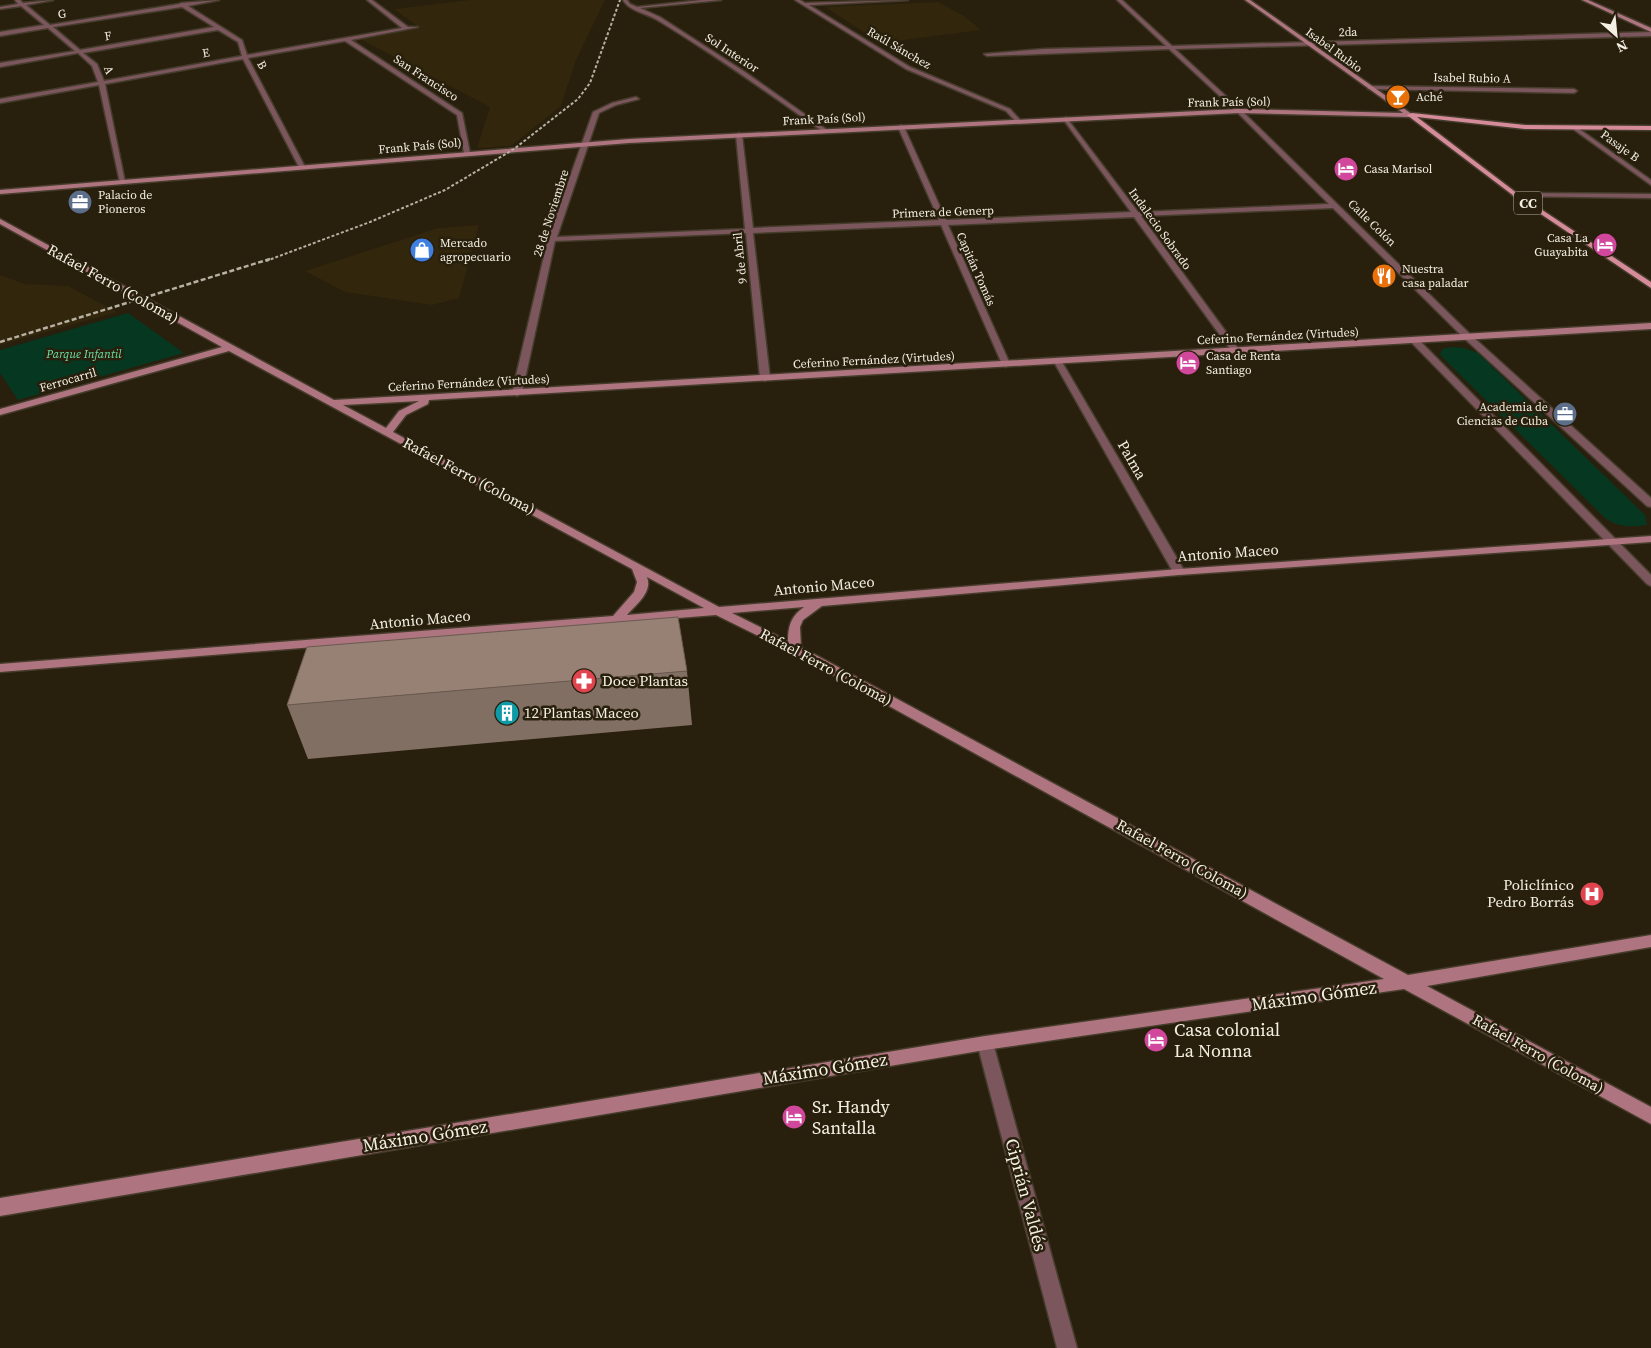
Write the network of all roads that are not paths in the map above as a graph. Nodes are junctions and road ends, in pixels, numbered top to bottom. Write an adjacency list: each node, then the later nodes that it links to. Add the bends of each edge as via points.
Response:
1 (51, 0): 12 (street)
2 (175, 0): 14 (street, B)
3 (217, 0): 14 (street, G)
4 (369, 0): 20 (street)
5 (626, 0): 16 (street, Sol Interior, via 628,5)
6 (719, 0): 16 (street)
7 (797, 0): 13 (street, Raúl Sánchez)
8 (906, 0): 13 (street)
9 (1119, 0): 25 (street, Calle Colón)
10 (1247, 0): 24 (main road, Isabel Rubio)
11 (1584, 0): 21 (main road)
12 (20, 2): 15 (street); 17 (street, A)
13 (807, 4): 38 (street, Raúl Sánchez, via 908,68 1008,110)
14 (184, 5): 17 (street, G); 19 (street, B)
15 (0, 8)
16 (636, 8): 42 (street, Sol Interior, via 658,18 743,73)
17 (49, 26): 22 (street, G); 26 (street, A)
18 (415, 27): 20 (street, E)
19 (219, 28): 26 (street, F); 28 (street, B, via 240,41)
20 (406, 28): 23 (street, E)
21 (1651, 32): 24 (street, 2da)
22 (0, 34)
23 (346, 39): 28 (street, E); 45 (street, San Francisco, via 460,114)
24 (1308, 43): 25 (street, 2da); 31 (main road, Isabel Rubio)
25 (1169, 48): 27 (street, 2da); 35 (street, Calle Colón)
26 (79, 51): 29 (street, F); 30 (street, A, via 95,65)
27 (986, 54)
28 (244, 57): 30 (street, E); 46 (street, B)
29 (0, 65)
30 (102, 82): 34 (street, E); 47 (street, A)
31 (1370, 88): 32 (street, Isabel Rubio A); 36 (main road, Isabel Rubio)
32 (1574, 90)
33 (636, 98): 44 (street, 28 de Noviembre, via 596,112)
34 (0, 101)
35 (1240, 111): 36 (main road, Frank País (Sol)); 37 (main road, Frank País (Sol)); 52 (street, Calle Colón)
36 (1410, 115): 40 (main road, Frank País (Sol), via 1496,125); 50 (main road, CC)
37 (1066, 119): 38 (main road, Frank País (Sol)); 53 (street, Indalecio Sobrado)
38 (1019, 122): 39 (main road, Frank País (Sol))
39 (901, 127): 42 (main road, Frank País (Sol)); 55 (street, Capitán Tomás)
40 (1575, 128): 41 (main road, Frank País (Sol)); 48 (street, Pasaje B)
41 (1651, 128)
42 (824, 130): 43 (main road, Frank País (Sol))
43 (739, 135): 44 (main road, Frank País (Sol)); 56 (street, 9 de Abril)
44 (586, 143): 45 (main road, Frank País (Sol)); 57 (street, 28 de Noviembre)
45 (467, 153): 46 (main road, Frank País (Sol))
46 (302, 167): 47 (main road, Frank País (Sol))
47 (122, 182): 49 (main road, Frank País (Sol))
48 (1651, 183)
49 (0, 192)
50 (1516, 195): 51 (street); 58 (main road, CC)
51 (1651, 196)
52 (1335, 206): 53 (street, Primera de Generp); 60 (street, Calle Colón)
53 (1135, 215): 55 (street, Primera de Generp); 63 (street, Indalecio Sobrado)
54 (0, 221): 62 (main road, Rafael Ferro (Coloma))
55 (943, 223): 56 (street, Primera de Generp); 65 (street, Capitán Tomás)
56 (748, 231): 57 (street, Primera de Generp); 66 (street, 9 de Abril)
57 (552, 240): 67 (street, 28 de Noviembre)
58 (1651, 286)
59 (1651, 326): 60 (main road)
60 (1469, 338): 61 (main road, Ceferino Fernández (Virtudes)); 72 (street, Calle Colón)
61 (1415, 341): 63 (main road, Ceferino Fernández (Virtudes)); 74 (street)
62 (230, 348): 69 (main road, Rafael Ferro (Coloma)); 70 (main road, Ferrocarril)
63 (1236, 351): 64 (main road, Ceferino Fernández (Virtudes))
64 (1058, 362): 65 (main road, Ceferino Fernández (Virtudes)); 76 (street, Palma)
65 (1006, 364): 66 (main road, Ceferino Fernández (Virtudes))
66 (765, 378): 67 (main road, Ceferino Fernández (Virtudes))
67 (517, 393): 68 (main road, Ceferino Fernández (Virtudes))
68 (437, 397): 69 (main road, Ceferino Fernández (Virtudes)); 71 (main road, via 411,407 394,420)
69 (334, 403): 71 (main road, Rafael Ferro (Coloma))
70 (0, 412)
71 (388, 433): 75 (main road, Rafael Ferro (Coloma))
72 (1651, 504)
73 (1651, 538): 74 (main road, Antonio Maceo)
74 (1610, 541): 76 (main road, Antonio Maceo); 77 (street)
75 (637, 567): 79 (main road, Rafael Ferro (Coloma)); 80 (main road, via 643,582 640,593)
76 (1179, 572): 78 (main road, Antonio Maceo)
77 (1651, 582)
78 (826, 603): 79 (main road, Antonio Maceo); 81 (main road, via 804,611 796,620)
79 (718, 611): 80 (main road, Antonio Maceo); 81 (main road, Rafael Ferro (Coloma))
80 (617, 619): 82 (main road, Antonio Maceo)
81 (796, 648): 84 (main road, Rafael Ferro (Coloma))
82 (0, 668)
83 (1651, 941): 84 (main road, Máximo Gómez)
84 (1408, 982): 85 (main road, Máximo Gómez); 86 (main road, Rafael Ferro (Coloma))
85 (985, 1043): 87 (main road, Máximo Gómez); 88 (street, Ciprián Valdés)
86 (1651, 1116)
87 (0, 1207)
88 (1067, 1348)

